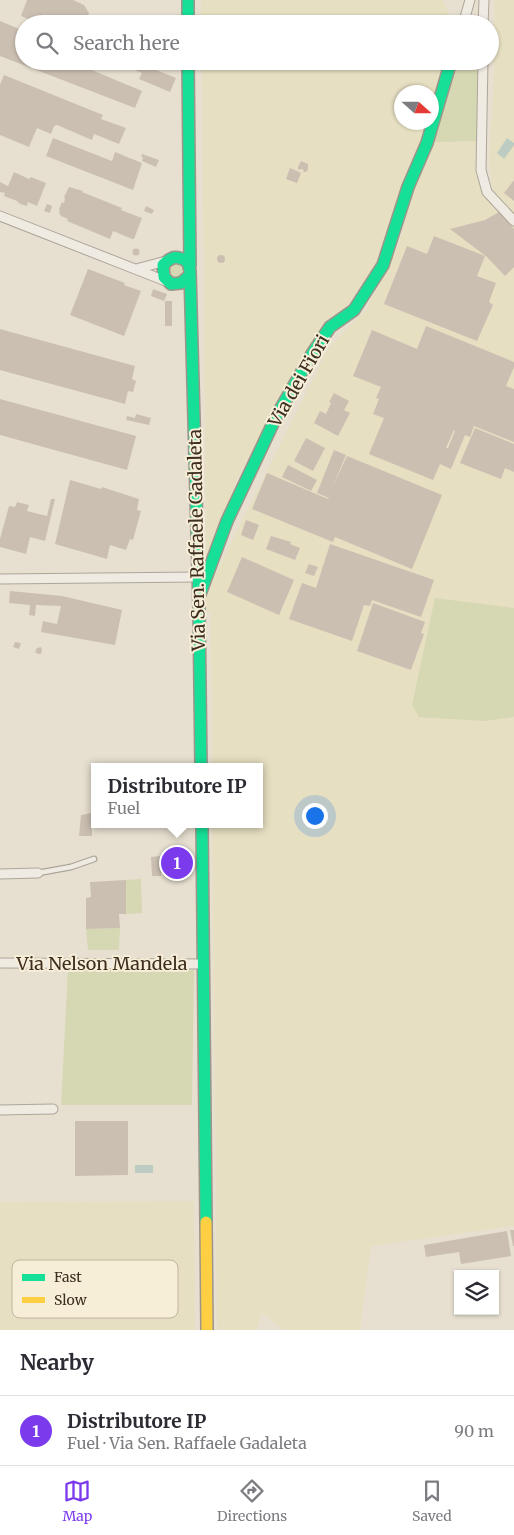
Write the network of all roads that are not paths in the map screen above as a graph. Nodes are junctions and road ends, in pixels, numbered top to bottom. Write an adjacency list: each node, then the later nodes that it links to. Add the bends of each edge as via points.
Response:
1 (188, 0): 4 (main road)
2 (470, 0): 5 (street)
3 (484, 0): 6 (street)
4 (188, 15)
5 (466, 15)
6 (483, 15)
7 (188, 70): 12 (main road, Via Sen. Raffaele Gadaleta)
8 (448, 70): 20 (main road, Via dei Fiori, via 427,144 408,187 383,264 354,310 330,327 277,415 227,521)
9 (483, 70): 11 (street, via 481,170 487,192)
10 (0, 216): 14 (street)
11 (514, 221)
12 (190, 230): 13 (main road); 15 (main road, Via Sen. Raffaele Gadaleta)
13 (170, 259): 14 (street); 15 (main road, via 184,258); 16 (main road, Via Sen. Raffaele Gadaleta, via 162,270)
14 (135, 270): 16 (street)
15 (190, 271): 16 (main road, via 184,282); 17 (main road, Via Sen. Raffaele Gadaleta)
16 (172, 283): 17 (main road, Via Sen. Raffaele Gadaleta)
17 (191, 313): 18 (main road, Via Sen. Raffaele Gadaleta)
18 (198, 576): 19 (street); 20 (main road, Via Sen. Raffaele Gadaleta)
19 (0, 579)
20 (199, 598): 21 (main road, Via Sen. Raffaele Gadaleta)
21 (201, 763)
22 (202, 828): 27 (main road)
23 (94, 859): 24 (lane)
24 (38, 873): 25 (street)
25 (0, 874)
26 (0, 963): 27 (street, Via Nelson Mandela)
27 (203, 964): 30 (main road)
28 (53, 1109): 29 (street)
29 (0, 1110)
30 (207, 1330)

